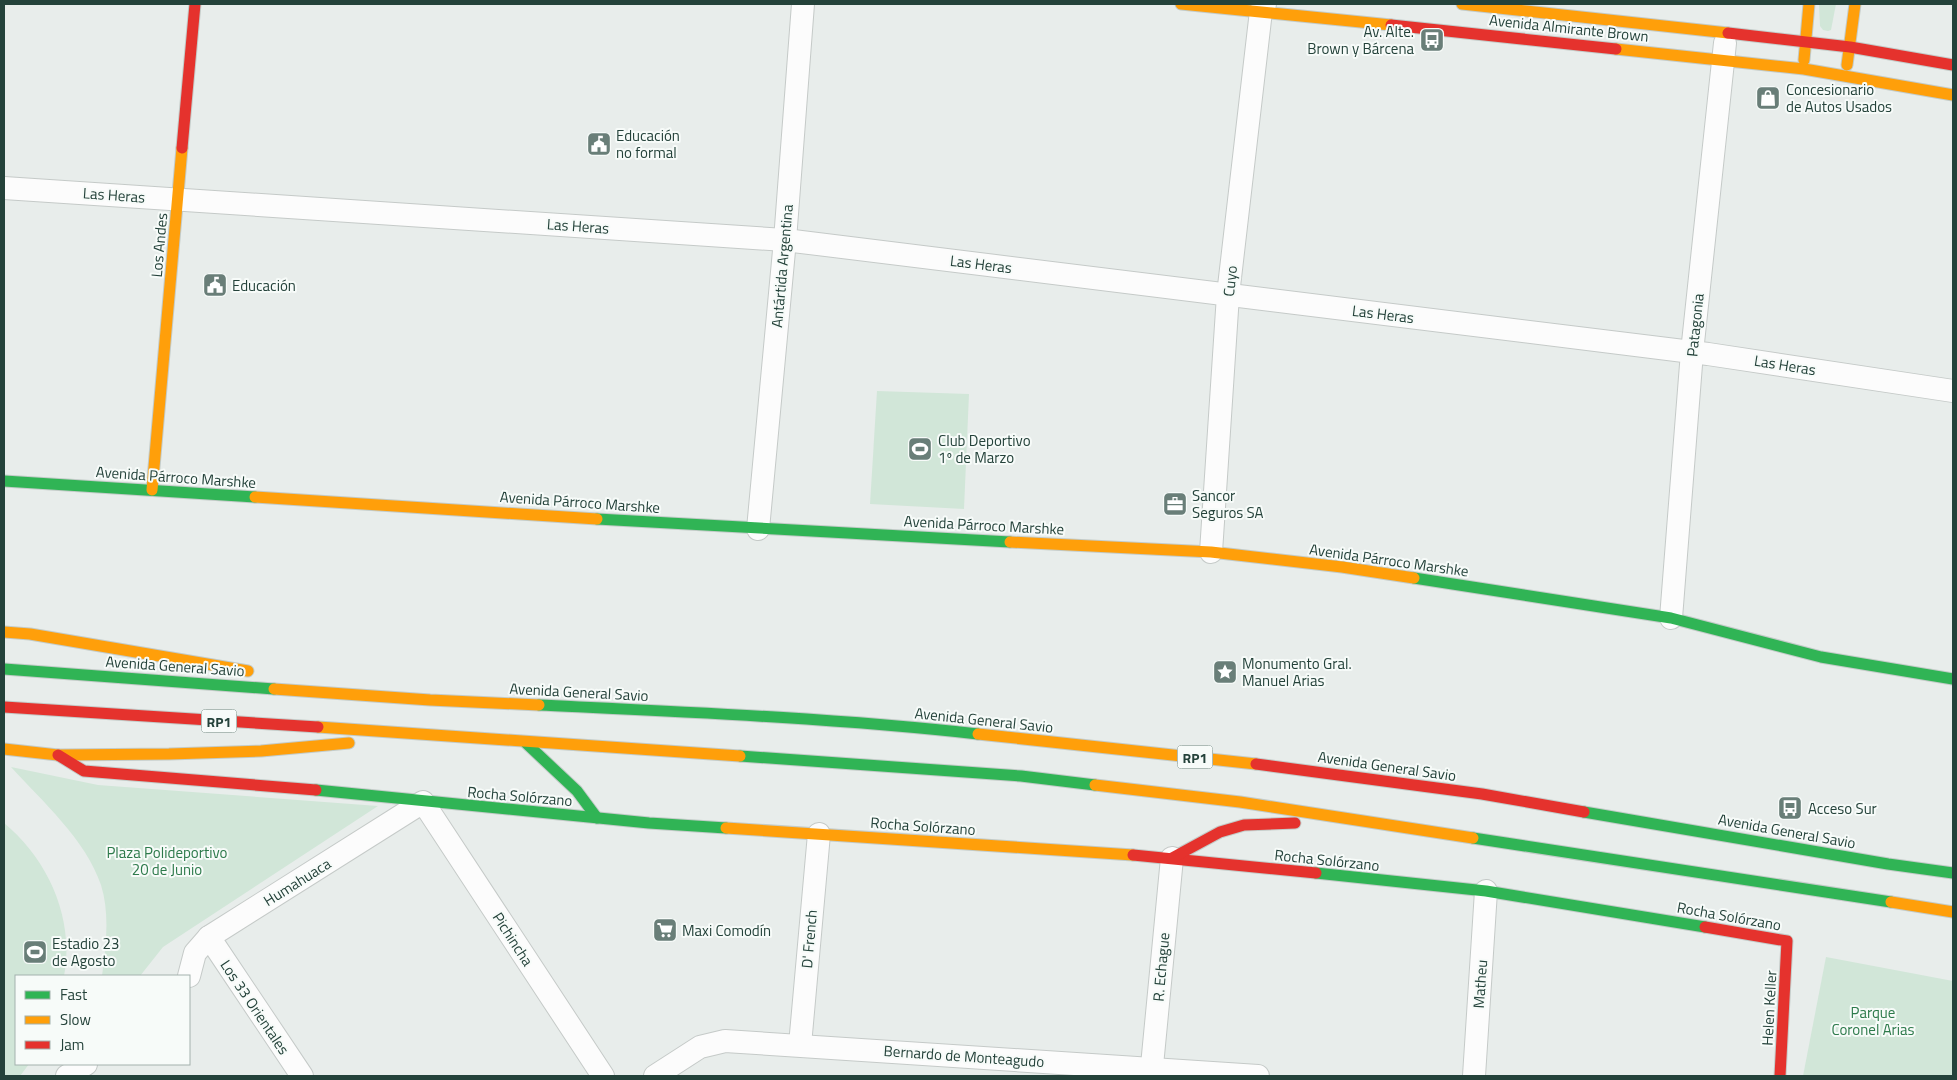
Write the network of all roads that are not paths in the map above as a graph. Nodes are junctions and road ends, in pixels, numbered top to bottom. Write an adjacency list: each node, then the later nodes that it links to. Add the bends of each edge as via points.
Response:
1 (195, 4): 17 (main road, Los Andes)
2 (803, 4): 18 (street, Antártida Argentina)
3 (1181, 4): 7 (main road, Avenida Almirante Brown)
4 (1462, 4): 8 (main road, Avenida Almirante Brown)
5 (1809, 4): 9 (main road)
6 (1855, 4): 10 (main road)
7 (1263, 7): 11 (main road, Avenida Almirante Brown); 19 (street, Cuyo)
8 (1726, 32): 9 (main road, Avenida Almirante Brown); 11 (street, Patagonia)
9 (1805, 42): 10 (main road, Avenida Almirante Brown); 13 (main road)
10 (1850, 47): 12 (main road, Avenida Almirante Brown); 14 (main road)
11 (1723, 60): 13 (main road, Avenida Almirante Brown); 20 (street, Patagonia)
12 (1953, 65)
13 (1804, 69): 14 (main road, Avenida Almirante Brown)
14 (1845, 76): 15 (main road, Avenida Almirante Brown)
15 (1953, 95)
16 (4, 188): 17 (street, Las Heras)
17 (179, 200): 18 (street, Las Heras); 23 (main road, Los Andes)
18 (785, 240): 19 (street, Las Heras); 24 (street, Antártida Argentina)
19 (1228, 295): 20 (street, Las Heras); 25 (street, Cuyo)
20 (1692, 352): 21 (street, Las Heras); 26 (street, Patagonia)
21 (1953, 391)
22 (4, 481): 23 (main road, Avenida Párroco Marshke)
23 (152, 490): 24 (main road, Avenida Párroco Marshke)
24 (758, 529): 25 (main road, Avenida Párroco Marshke)
25 (1211, 552): 26 (main road, Avenida Párroco Marshke, via 1342,566)
26 (1670, 618): 30 (main road, Avenida Párroco Marshke, via 1821,658)
27 (4, 632): 29 (main road)
28 (4, 669): 32 (main road, Avenida General Savio / RP1)
29 (263, 673)
30 (1953, 679)
31 (302, 680): 32 (main road)
32 (430, 700): 43 (main road, Avenida General Savio / RP1, via 703,713 923,728 1241,762 1482,794)
33 (4, 707): 34 (main road, RP1)
34 (435, 735): 35 (main road, RP1); 37 (main road, via 261,751)
35 (526, 743): 39 (main road, via 566,778); 40 (main road, RP1, via 1020,776 1240,802)
36 (4, 749): 37 (main road)
37 (58, 755): 38 (main road, Rocha Solórzano, via 84,772 254,784)
38 (423, 802): 39 (main road, Rocha Solórzano); 48 (street, Humahuaca); 56 (street, Pichincha)
39 (598, 818): 41 (main road, Rocha Solórzano)
40 (1357, 820): 42 (main road, via 1244,825 1220,832); 47 (main road, RP1)
41 (818, 834): 42 (main road, Rocha Solórzano); 51 (street, D' French)
42 (1172, 858): 46 (main road, Rocha Solórzano); 53 (street, R. Echague)
43 (1888, 864): 44 (main road); 45 (main road, Avenida General Savio / RP1)
44 (1953, 869)
45 (1953, 873)
46 (1486, 891): 49 (main road, Rocha Solórzano); 59 (street, Matheu)
47 (1953, 912)
48 (209, 937): 50 (street, Humahuaca, via 195,953); 55 (street, Los 33 Orientales)
49 (1787, 941): 60 (main road, Helen Keller)
50 (189, 975)
51 (800, 1045): 53 (street, Bernardo de Monteagudo); 57 (street, Bernardo de Monteagudo, via 725,1041 700,1047)
52 (84, 1065): 54 (street)
53 (1151, 1073): 58 (street, Bernardo de Monteagudo)
54 (68, 1076)
55 (302, 1076)
56 (603, 1076)
57 (655, 1076)
58 (1258, 1076)
59 (1474, 1076)
60 (1780, 1076)

